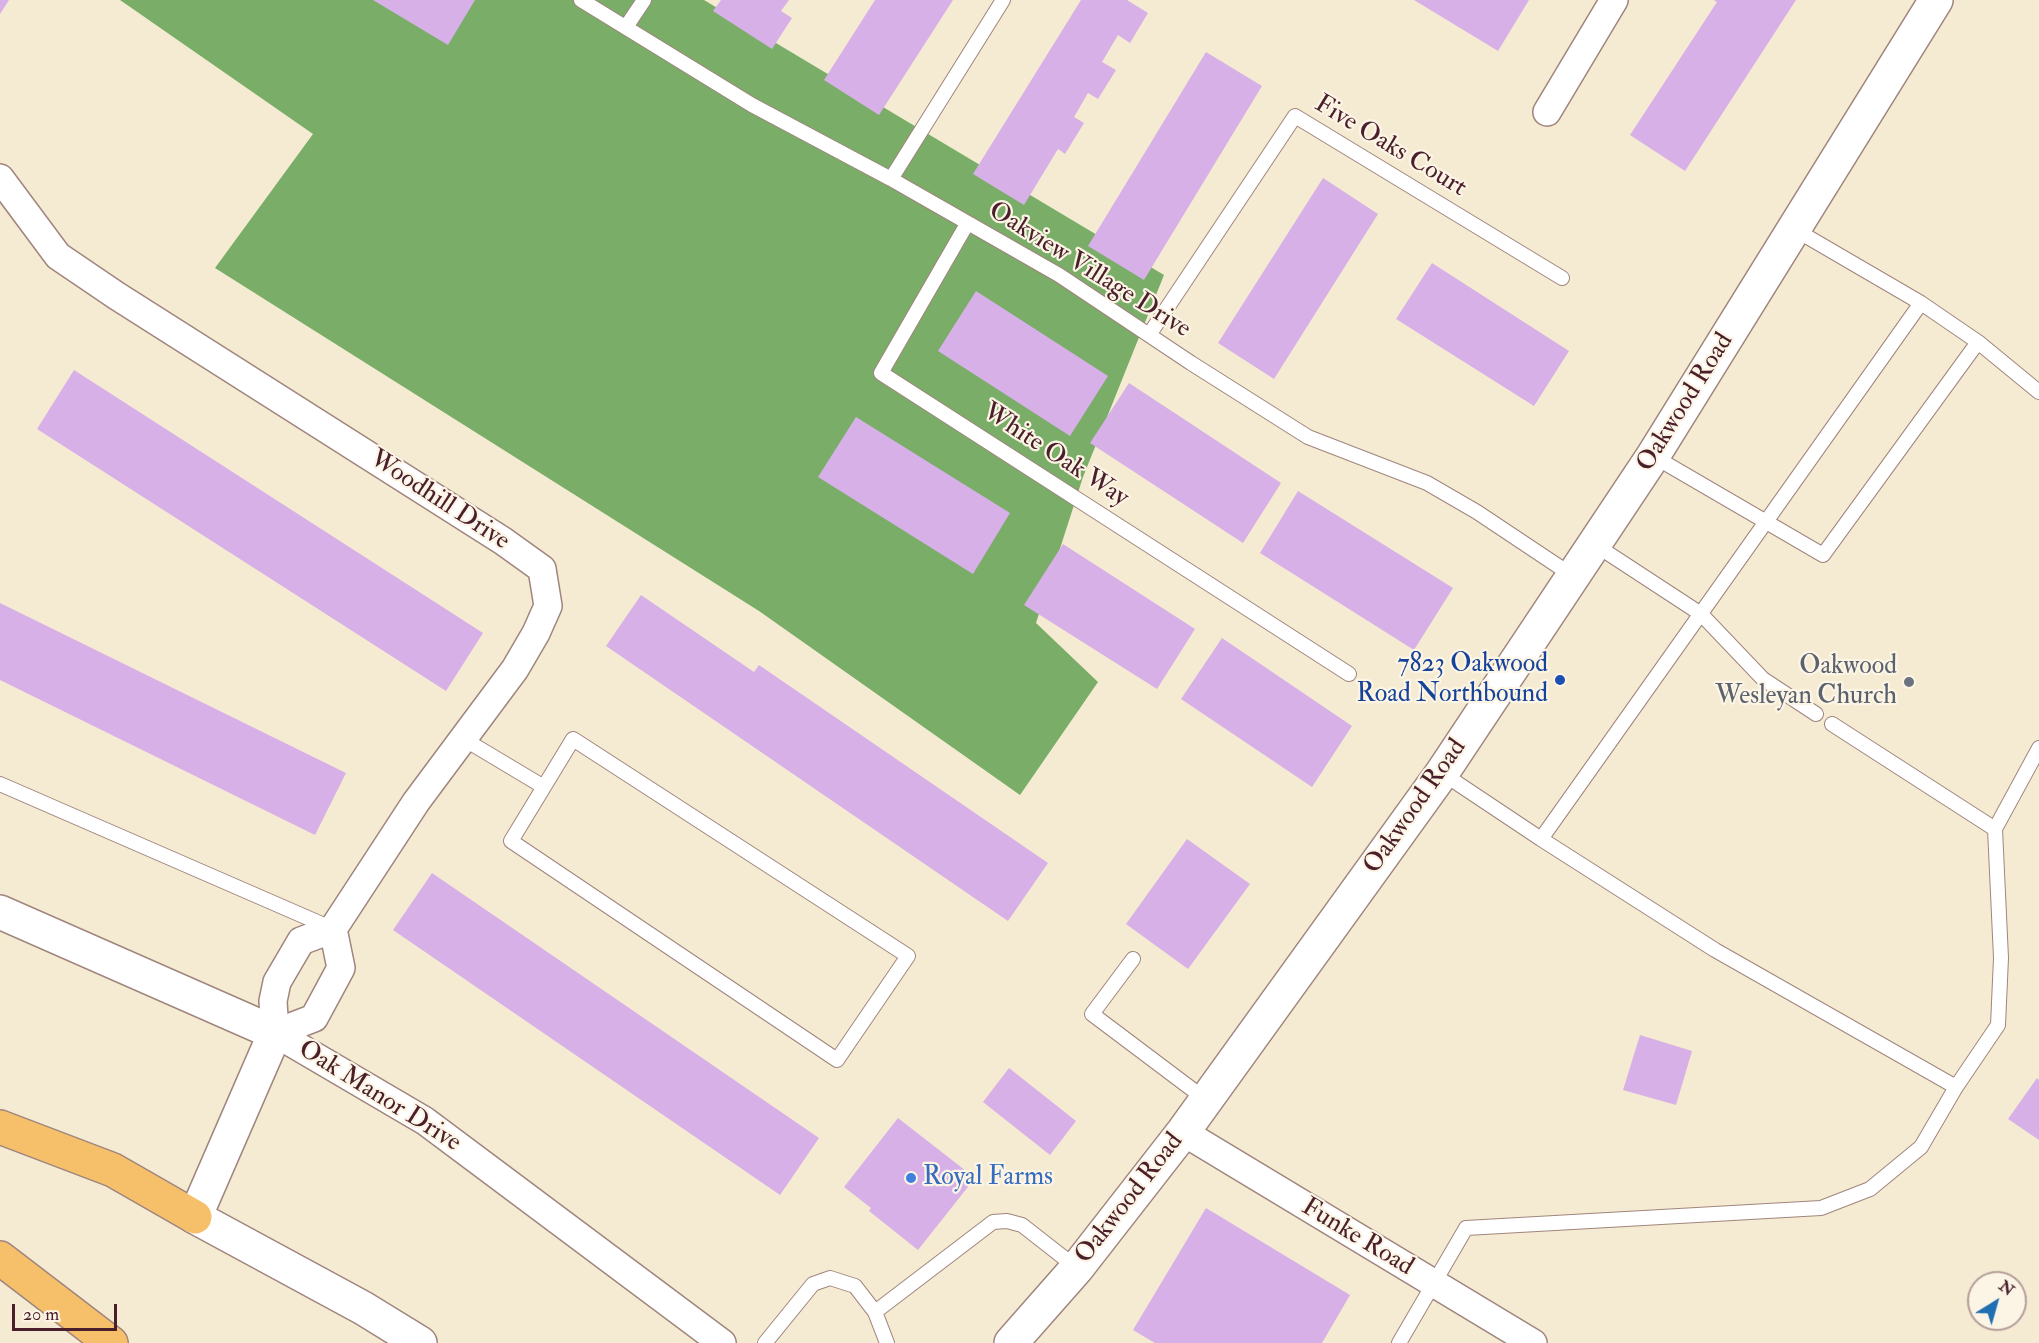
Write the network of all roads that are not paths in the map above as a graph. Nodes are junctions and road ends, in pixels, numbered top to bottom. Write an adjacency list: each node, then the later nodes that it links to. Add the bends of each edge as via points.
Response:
1 (582, 0): 6 (lane, Oakview Village Drive)
2 (644, 0): 6 (lane)
3 (1003, 0): 9 (lane)
4 (1614, 0): 7 (street)
5 (1936, 0): 11 (street, Oakwood Road)
6 (626, 27): 9 (lane, Oakview Village Drive, via 752,105)
7 (1547, 112)
8 (0, 178): 25 (street, Woodhill Drive, via 58,256 542,569 548,606 536,633 515,669)
9 (891, 180): 10 (lane, Oakview Village Drive)
10 (967, 224): 14 (lane, Oakview Village Drive, via 1059,275); 22 (lane, White Oak Way, via 881,373)
11 (1794, 229): 13 (lane); 17 (street, Oakwood Road)
12 (1562, 278): 14 (lane, Five Oaks Court, via 1295,116)
13 (1921, 303): 15 (lane); 18 (lane)
14 (1149, 335): 20 (lane, Oakview Village Drive, via 1308,437 1427,483)
15 (1978, 342): 16 (lane); 18 (lane, via 1823,555)
16 (2039, 392)
17 (1653, 456): 18 (lane); 19 (street, Oakwood Road)
18 (1766, 522): 21 (lane)
19 (1594, 544): 20 (street, Oakwood Road); 21 (lane)
20 (1573, 576): 27 (street, Oakwood Road)
21 (1701, 614): 23 (lane, via 1763,679); 31 (lane)
22 (1349, 674)
23 (1816, 714)
24 (1832, 724): 30 (lane)
25 (462, 738): 29 (lane); 33 (street, Woodhill Drive)
26 (2039, 748): 30 (lane)
27 (1442, 773): 31 (lane); 37 (street, Oakwood Road)
28 (0, 784): 33 (lane)
29 (544, 787): 29 (lane, via 573,740 908,956 837,1060 512,842)
30 (1995, 829): 36 (lane, via 2001,958 1998,1026)
31 (1541, 839): 36 (lane, via 1715,950)
32 (0, 912): 35 (street, Oak Manor Drive)
33 (333, 928): 35 (street, via 301,941 277,981); 35 (street, via 341,968 314,1018)
34 (1133, 958): 37 (lane, via 1092,1014)
35 (274, 1033): 40 (street); 47 (street, Oak Manor Drive, via 425,1121)
36 (1956, 1087): 43 (lane, via 1921,1147 1870,1189 1821,1208 1466,1228)
37 (1205, 1099): 39 (street, Oakwood Road)
38 (0, 1127): 40 (highway, via 113,1170)
39 (1183, 1132): 42 (street, Oakwood Road); 43 (street, Funke Road)
40 (195, 1216): 46 (street)
41 (0, 1258): 45 (highway)
42 (1077, 1268): 44 (lane, via 1022,1226 993,1222); 50 (street, Oakwood Road)
43 (1432, 1284): 51 (lane); 52 (street, Funke Road)
44 (875, 1312): 48 (lane, via 855,1286 830,1278 813,1284); 49 (lane)
45 (111, 1343)
46 (420, 1343)
47 (722, 1343)
48 (765, 1343)
49 (887, 1343)
50 (1011, 1343)
51 (1399, 1343)
52 (1533, 1343)

